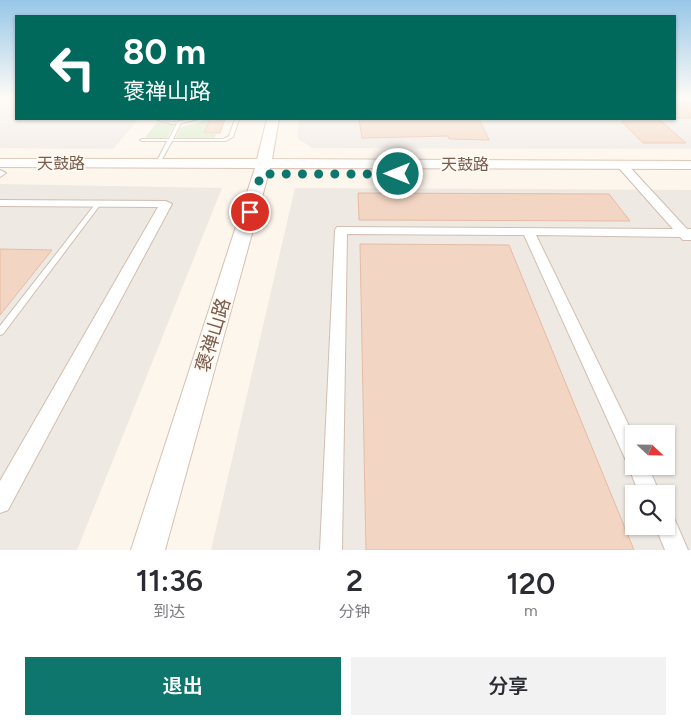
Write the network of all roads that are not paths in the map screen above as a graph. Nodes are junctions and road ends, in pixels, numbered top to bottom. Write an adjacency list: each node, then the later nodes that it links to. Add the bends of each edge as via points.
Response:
1 (179, 123): 5 (lane)
2 (235, 124): 5 (lane, via 230,137 224,140)
3 (272, 124): 8 (main road, 褒禅山路)
4 (142, 140): 5 (lane)
5 (169, 140): 6 (lane)
6 (158, 163): 8 (main road, 天鼓路); 10 (main road, 天鼓路)
7 (691, 165): 9 (main road, 天鼓路)
8 (263, 169): 9 (main road, 天鼓路); 10 (main road, 天鼓路); 20 (main road, 褒禅山路)
9 (627, 170): 11 (main road, 天鼓路); 15 (street)
10 (0, 171)
11 (691, 175)
12 (0, 203): 13 (street)
13 (98, 204): 16 (lane); 18 (street, via 166,204)
14 (528, 231): 15 (street); 17 (street); 21 (street, via 340,230)
15 (688, 235)
16 (0, 332)
17 (625, 439)
18 (0, 502)
19 (670, 535): 22 (street)
20 (148, 550)
21 (332, 550)
22 (677, 550)

